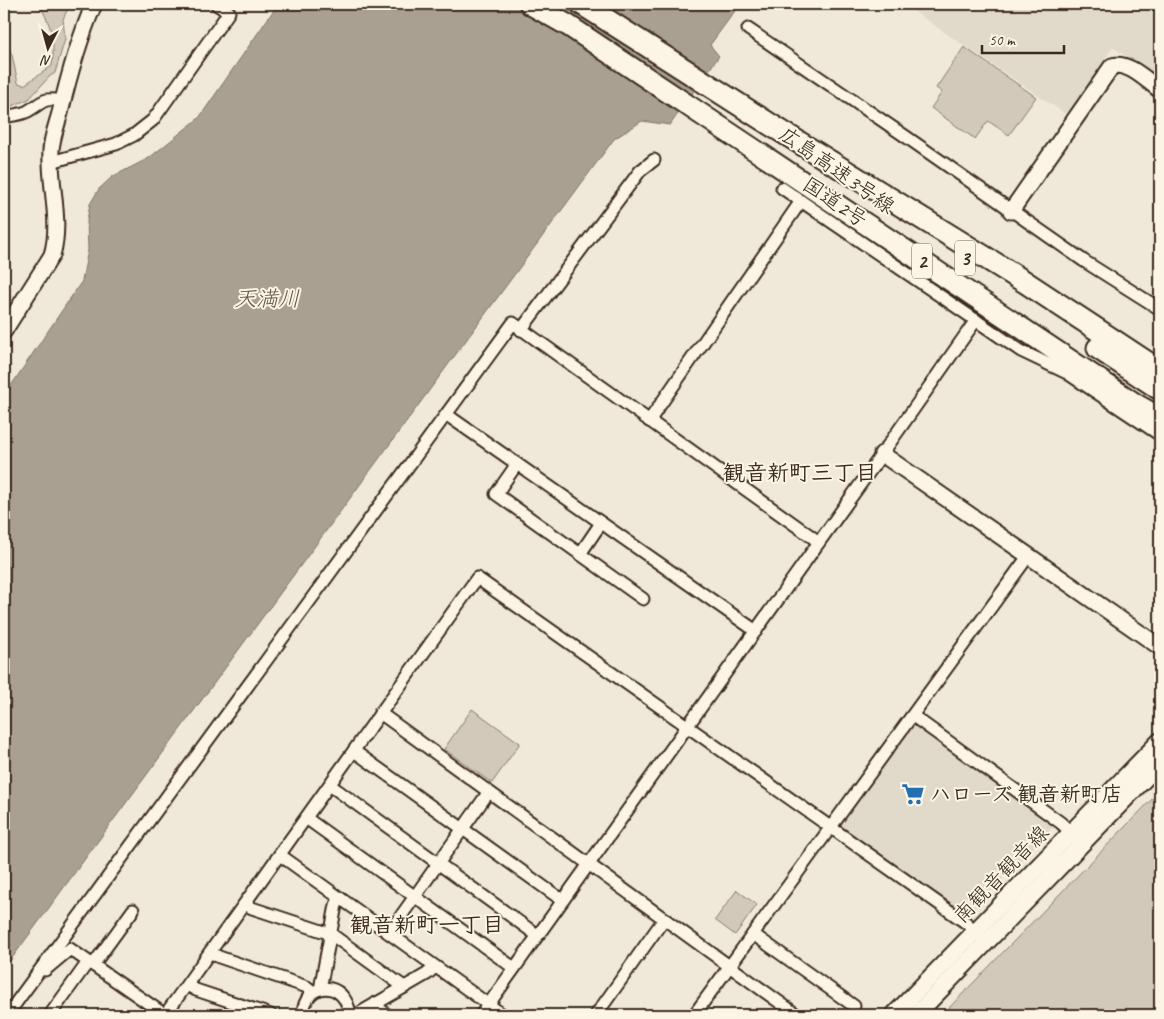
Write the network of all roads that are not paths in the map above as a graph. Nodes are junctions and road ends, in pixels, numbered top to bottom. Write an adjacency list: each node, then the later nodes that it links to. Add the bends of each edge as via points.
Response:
1 (94, 4): 7 (street)
2 (216, 4): 11 (street, via 229,12 153,120 134,136 116,144)
3 (530, 4): 21 (highway, 国道2号 / 2, via 706,116)
4 (582, 4): 9 (highway, 3)
5 (748, 29): 14 (street)
6 (1160, 90): 14 (street, via 1127,67 1112,66)
7 (62, 101): 8 (street, via 42,101 27,112); 11 (street, via 51,147)
8 (4, 117)
9 (771, 125): 19 (highway, 広島高速3号線 / 3, via 1026,282); 20 (highway, 広島高速3号線 / 3)
10 (654, 160): 17 (street, via 640,170)
11 (51, 162): 18 (street, via 56,242 52,255)
12 (782, 188): 13 (street)
13 (801, 201): 16 (street); 24 (street)
14 (1011, 211): 15 (street)
15 (1160, 309)
16 (976, 320): 26 (street, via 1021,351 1067,373); 27 (street)
17 (521, 330): 22 (street, via 512,323); 24 (street)
18 (4, 331)
19 (1160, 371)
20 (1160, 390)
21 (1137, 405): 23 (highway, 国道2号 / 2); 25 (highway, 国道2号 / 2)
22 (447, 414): 28 (street); 68 (street)
23 (1160, 418)
24 (649, 421): 30 (street)
25 (1160, 424)
26 (1160, 435)
27 (882, 454): 30 (street); 32 (street)
28 (517, 464): 29 (street); 31 (street, via 496,494)
29 (601, 523): 31 (street); 34 (street)
30 (819, 542): 34 (street)
31 (580, 554): 33 (street)
32 (1029, 555): 35 (street); 37 (street)
33 (644, 599)
34 (756, 631): 38 (street)
35 (1160, 647)
36 (380, 713): 38 (street, via 477,578); 40 (street); 43 (street)
37 (913, 716): 45 (street); 47 (street)
38 (688, 727): 45 (street); 51 (street)
39 (1160, 741): 47 (main road, 南観音観音線)
40 (354, 750): 42 (street); 46 (street)
41 (1160, 763): 48 (main road, 南観音観音線)
42 (330, 785): 44 (street); 50 (street)
43 (488, 793): 46 (street); 51 (street)
44 (306, 818): 49 (street); 52 (street)
45 (832, 827): 60 (street); 62 (street)
46 (462, 829): 50 (street); 54 (street)
47 (1071, 832): 48 (street); 62 (main road, 南観音観音線)
48 (1083, 844): 62 (main road, 南観音観音線)
49 (280, 855): 53 (street); 55 (street)
50 (438, 863): 52 (street); 61 (street)
51 (588, 865): 54 (street); 57 (street)
52 (414, 897): 58 (street); 67 (street)
53 (340, 898): 58 (street); 59 (street)
54 (562, 900): 61 (street)
55 (245, 904): 59 (street); 63 (street)
56 (133, 910): 64 (street)
57 (664, 919): 65 (street); 84 (street)
58 (389, 933): 66 (street)
59 (330, 934): 70 (street); 71 (street, via 321,984)
60 (753, 934): 65 (street); 74 (street)
61 (537, 936): 67 (street)
62 (982, 936): 87 (main road, 南観音観音線); 88 (main road, 南観音観音線)
63 (210, 952): 69 (street); 71 (street)
64 (91, 964): 68 (street, via 70,949); 76 (street); 77 (street)
65 (729, 966): 85 (street); 86 (street)
66 (435, 967): 70 (street); 73 (street)
67 (514, 968): 73 (street)
68 (31, 982): 75 (street)
69 (187, 985): 77 (street); 78 (street)
70 (404, 987): 72 (street)
71 (317, 990): 79 (street, via 304,1004); 80 (street, via 330,989 342,994 348,1002)
72 (376, 1003): 80 (street); 81 (street)
73 (488, 1005): 82 (street); 83 (street)
74 (854, 1006)
75 (7, 1015)
76 (50, 1015)
77 (165, 1015)
78 (271, 1015)
79 (303, 1015)
80 (350, 1015)
81 (387, 1015)
82 (481, 1015)
83 (503, 1015)
84 (596, 1015)
85 (694, 1015)
86 (797, 1015)
87 (894, 1015)
88 (916, 1015)

